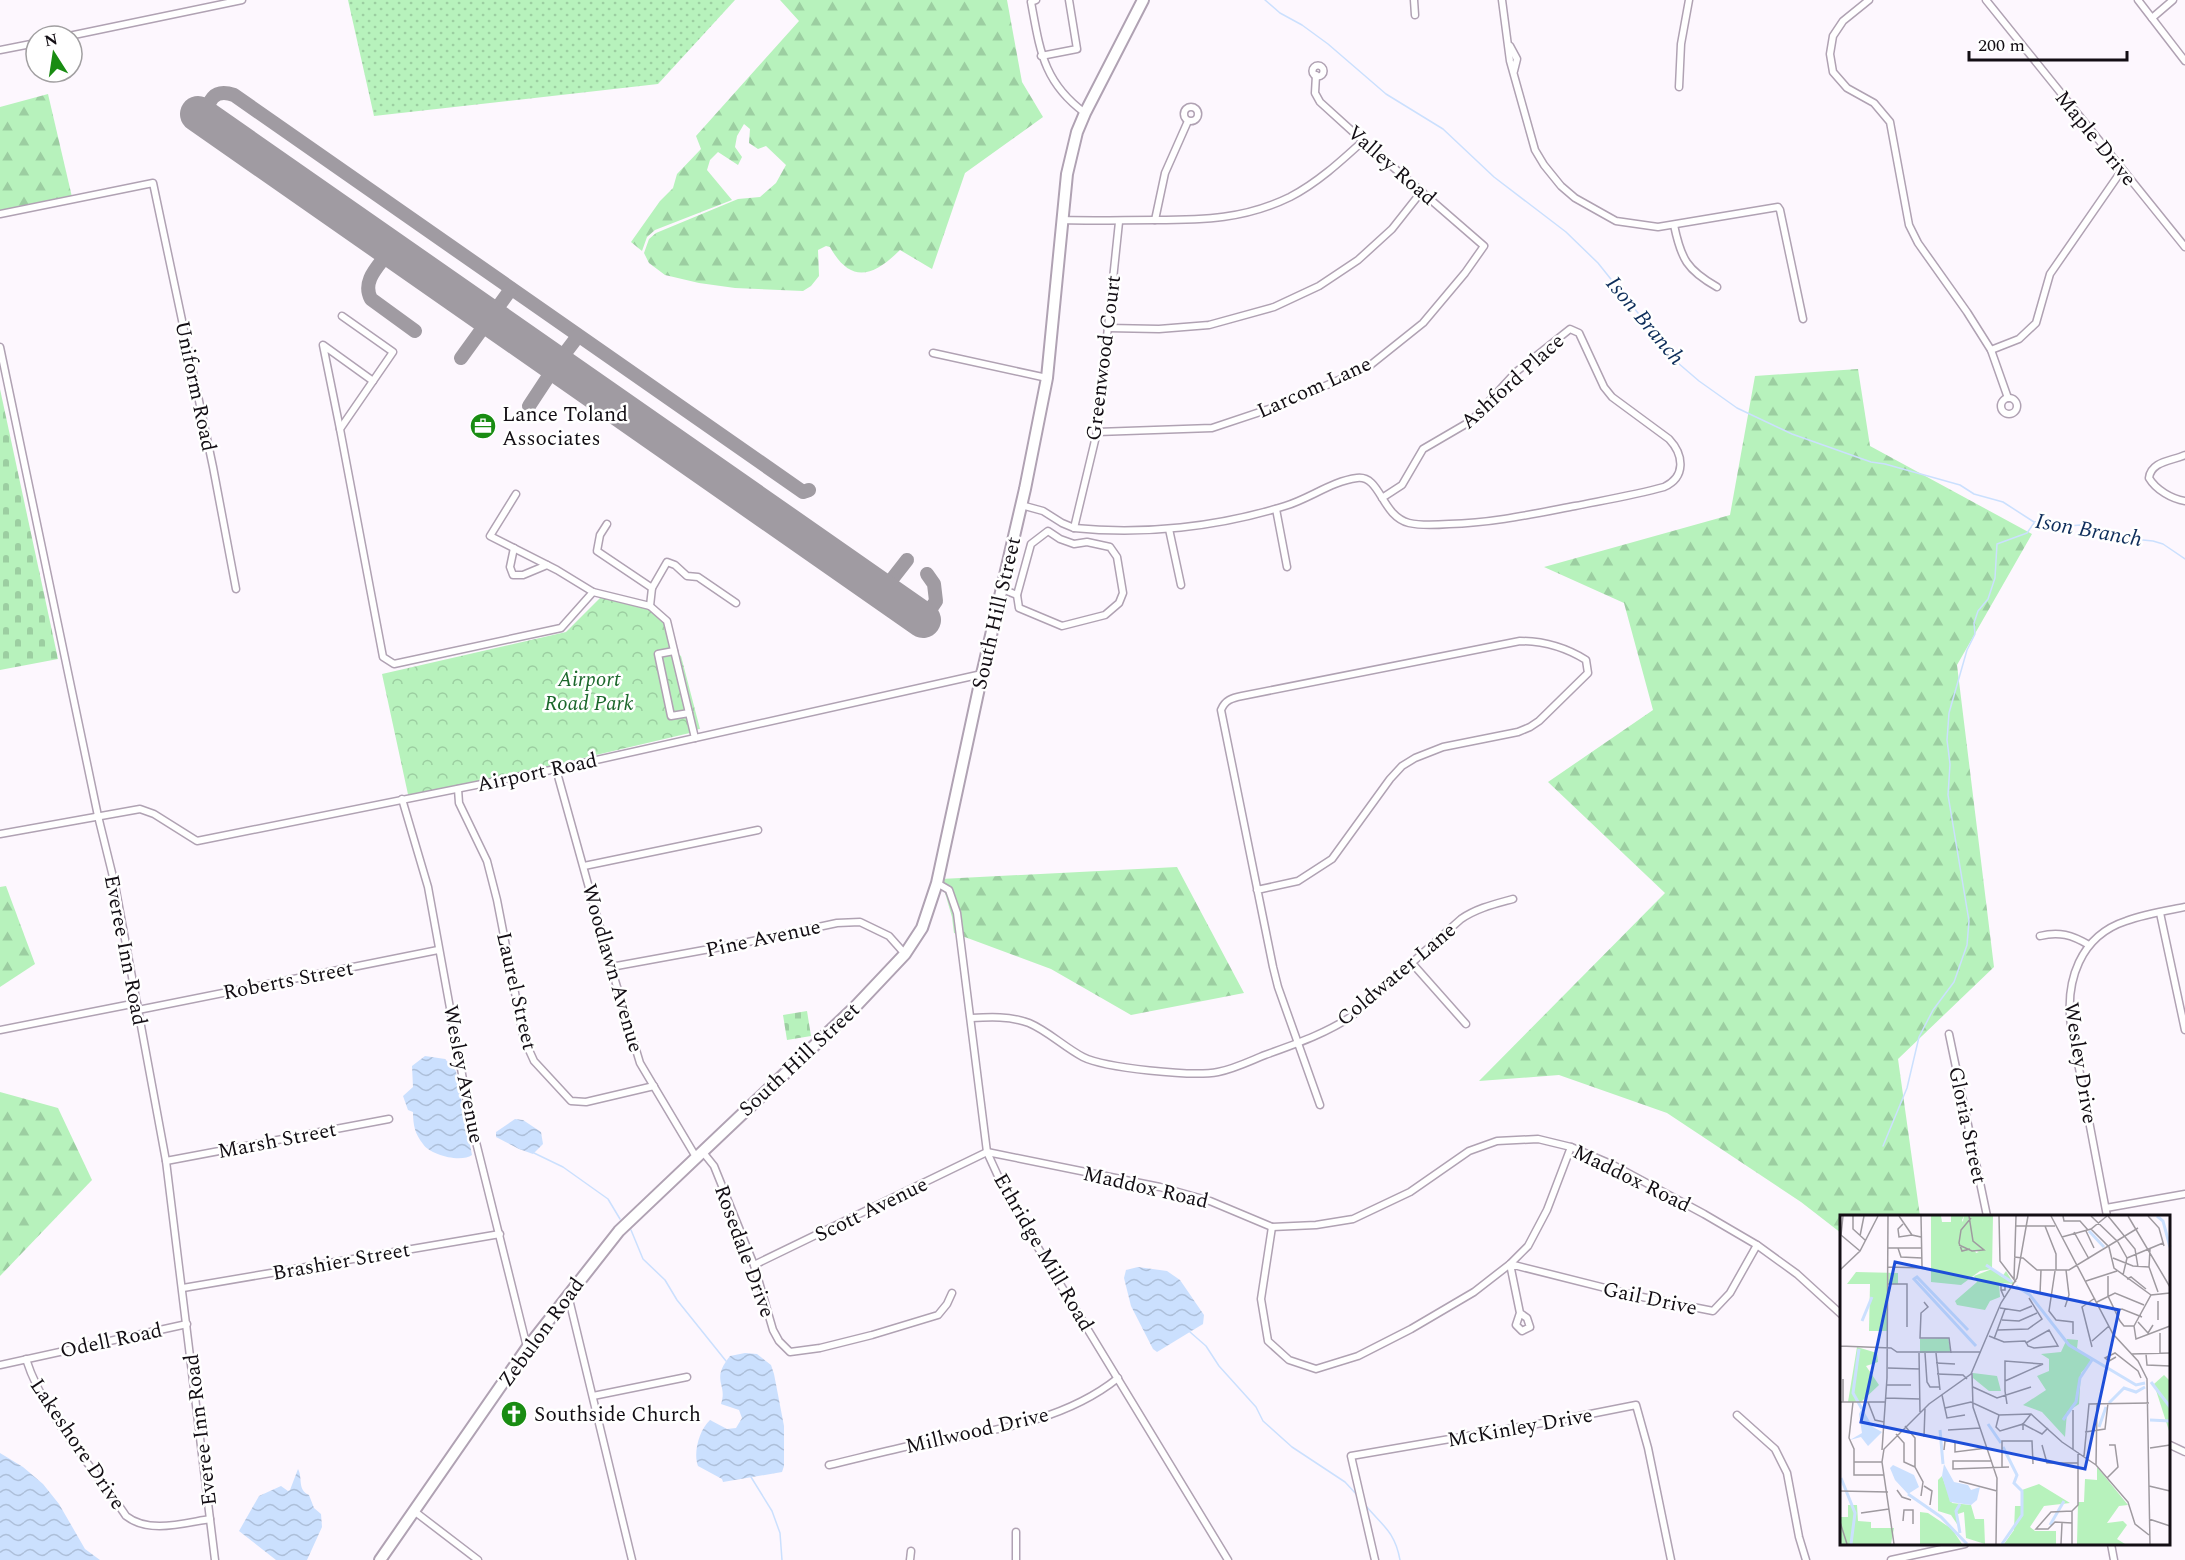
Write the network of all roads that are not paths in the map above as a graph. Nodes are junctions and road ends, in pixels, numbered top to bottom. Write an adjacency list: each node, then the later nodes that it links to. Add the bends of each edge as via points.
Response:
1 (242, 0): 14 (street)
2 (1036, 0): 17 (street, via 1031,2)
3 (1069, 0): 17 (street, via 1077,49)
4 (1143, 0): 21 (main road, South Hill Street)
5 (1414, 0): 12 (street)
6 (1502, 0): 30 (street, via 1510,61 1529,134 1544,165 1561,186 1616,221 1658,227)
7 (1689, 0): 20 (street)
8 (1869, 0): 38 (street, via 1843,21 1833,36 1833,72 1847,88 1874,103 1890,122 1914,234)
9 (1986, 0): 24 (street, Maple Drive)
10 (2138, 0): 13 (street)
11 (2173, 0): 13 (street)
12 (1415, 15)
13 (2152, 18): 18 (street)
14 (84, 33)
15 (24, 45): 16 (street)
16 (0, 50)
17 (1041, 56): 21 (street, via 1058,88)
18 (2185, 61)
19 (1316, 75): 23 (street, Valley Road, via 1315,93 1320,102)
20 (1679, 87)
21 (1085, 113): 27 (main road, South Hill Street, via 1067,174)
22 (1188, 121): 28 (street, via 1165,172)
23 (1363, 141): 25 (street, Valley Road); 28 (street, via 1328,172 1291,196 1257,210 1185,222)
24 (2121, 170): 32 (street, Maple Drive); 38 (street, via 2050,274 2036,323 2019,339)
25 (1422, 191): 31 (street, Valley Road); 36 (street, via 1392,229 1358,260 1319,286 1274,307 1209,325)
26 (0, 214): 59 (street, Uniform Road, via 153,183)
27 (1063, 220): 29 (street); 40 (main road, South Hill Street)
28 (1155, 220): 29 (street)
29 (1119, 222): 36 (street, Greenwood Court)
30 (1674, 225): 33 (street, via 1683,258 1700,278); 35 (street, via 1778,207)
31 (1484, 246): 44 (street, Larcom Lane, via 1423,323 1368,367 1284,405 1212,428)
32 (2185, 248)
33 (1717, 287)
34 (342, 316): 41 (street, via 393,352)
35 (1803, 319)
36 (1108, 328): 44 (street, Greenwood Court)
37 (0, 347): 72 (street, Everee Inn Road)
38 (1991, 350): 42 (street)
39 (933, 353): 40 (street)
40 (1047, 378): 49 (main road, South Hill Street)
41 (373, 381): 43 (street); 43 (street, via 323,345)
42 (2008, 398)
43 (339, 429): 61 (street, via 383,657 394,664 561,628)
44 (1097, 432): 52 (street, Greenwood Court)
45 (2185, 455): 48 (street, via 2153,468 2149,478 2174,499)
46 (516, 494): 54 (street, via 490,536)
47 (1382, 498): 47 (street, Ashford Place, via 1389,510 1405,522 1440,525 1493,521 1669,485 1680,471 1681,458 1669,439 1612,397 1573,329 1527,361 1471,421 1423,449 1402,485); 50 (street, via 1370,481 1355,478)
48 (2185, 501)
49 (1021, 505): 52 (street); 60 (main road, South Hill Street)
50 (1276, 509): 53 (street); 56 (street)
51 (606, 524): 58 (street, via 597,551)
52 (1074, 528): 53 (street)
53 (1169, 529): 57 (street)
54 (514, 548): 55 (street); 55 (street, via 510,567 513,575)
55 (547, 565): 61 (street)
56 (1287, 567)
57 (1180, 585)
58 (652, 588): 63 (street, via 667,562); 64 (street)
59 (236, 589)
60 (1002, 589): 62 (street); 66 (main road, South Hill Street)
61 (593, 592): 64 (street)
62 (1017, 595): 62 (street, via 1019,608 1062,626 1105,615 1119,603 1123,593 1117,557 1110,547 1087,542 1074,544 1048,531 1031,544)
63 (736, 603)
64 (650, 606): 65 (street, via 667,621)
65 (674, 651): 67 (street); 67 (street, via 658,654 671,716)
66 (982, 674): 68 (street, Airport Road); 76 (main road, South Hill Street)
67 (689, 713): 68 (street)
68 (695, 738): 69 (street, Airport Road)
69 (556, 769): 70 (street, Airport Road); 75 (street, Woodlawn Avenue)
70 (458, 789): 71 (street, Airport Road); 94 (street, Laurel Street, via 459,803 487,861 524,1039 534,1061 571,1101 586,1102)
71 (402, 799): 72 (street, Airport Road, via 197,841 140,809); 83 (street, Wesley Avenue, via 428,887)
72 (98, 816): 74 (street, Airport Road); 87 (street, Everee Inn Road)
73 (758, 830): 75 (street)
74 (0, 834)
75 (584, 866): 86 (street, Woodlawn Avenue)
76 (937, 883): 84 (main road, South Hill Street, via 922,928); 88 (street, Ethridge Mill Road, via 949,890 957,913)
77 (1257, 890): 77 (street, via 1221,710 1231,699 1520,641 1560,647 1586,660 1588,673 1539,721 1518,732 1427,751 1415,758 1390,779 1332,859 1298,881); 93 (street, via 1278,987)
78 (1514, 899): 85 (street, Coldwater Lane, via 1466,915)
79 (2185, 908): 80 (street, Wesley Drive)
80 (2160, 913): 82 (street, Wesley Drive, via 2114,925); 91 (street)
81 (2040, 936): 82 (street, via 2059,933)
82 (2089, 945): 102 (street, Wesley Drive, via 2072,977 2068,1006)
83 (438, 950): 87 (street, Roberts Street); 106 (street, Wesley Avenue, via 470,1118)
84 (904, 954): 86 (street, Pine Avenue, via 889,936 860,922 837,923); 99 (main road, South Hill Street, via 825,1036)
85 (1411, 962): 89 (street); 93 (street, Coldwater Lane, via 1352,1016)
86 (610, 967): 94 (street, Woodlawn Avenue, via 640,1062)
87 (137, 1006): 90 (street, Roberts Street); 100 (street, Everee Inn Road)
88 (970, 1018): 93 (street, Coldwater Lane, via 995,1017 1030,1024 1084,1057 1135,1068 1216,1072); 98 (street, Ethridge Mill Road)
89 (1466, 1024)
90 (0, 1030)
91 (2185, 1030)
92 (1949, 1034): 103 (street, Gloria Street)
93 (1297, 1043): 95 (street)
94 (654, 1086): 99 (street, Woodlawn Avenue)
95 (1320, 1105)
96 (389, 1119): 100 (street, Marsh Street)
97 (1571, 1147): 105 (street, Maddox Road, via 1538,1140 1497,1141 1469,1151 1410,1192 1353,1219); 107 (street, Maddox Road, via 1613,1165); 108 (street, via 1547,1210 1528,1246)
98 (987, 1152): 105 (street, Maddox Road, via 1160,1186 1210,1201); 109 (street, Scott Avenue); 120 (street, Ethridge Mill Road, via 1009,1200)
99 (699, 1154): 109 (street, Rosedale Drive, via 714,1166); 112 (main road, Zebulon Road, via 632,1216)
100 (166, 1161): 110 (street, Everee Inn Road)
101 (2185, 1194): 102 (street)
102 (2106, 1208): 104 (street, Wesley Drive)
103 (1987, 1215)
104 (2108, 1215)
105 (1272, 1227): 108 (street, via 1261,1299 1269,1341 1289,1360 1316,1369 1358,1356 1411,1329 1474,1293)
106 (500, 1234): 110 (street, Brashier Street); 116 (street, Wesley Avenue)
107 (1757, 1245): 108 (street, Gail Drive, via 1730,1293 1713,1311); 114 (street, Maddox Road)
108 (1510, 1264): 113 (street)
109 (754, 1265): 111 (street, Rosedale Drive, via 773,1330 790,1352 820,1348 938,1315)
110 (183, 1288): 115 (street, Everee Inn Road)
111 (952, 1293)
112 (568, 1295): 116 (main road, Zebulon Road); 121 (street)
113 (1520, 1313)
114 (1840, 1313)
115 (187, 1324): 117 (street, Odell Road); 127 (street, Everee Inn Road)
116 (527, 1348): 126 (main road, Zebulon Road)
117 (26, 1359): 118 (street, Odell Road); 127 (street, Lakeshore Drive, via 49,1407 126,1516 145,1525)
118 (0, 1365)
119 (687, 1377): 121 (street)
120 (1118, 1378): 125 (street, Millwood Drive, via 1102,1391 1064,1410 1019,1425); 138 (street, Ethridge Mill Road)
121 (593, 1396): 135 (street)
122 (1737, 1414): 141 (street, via 1775,1449 1787,1473)
123 (2170, 1444): 124 (street)
124 (2185, 1452)
125 (829, 1465)
126 (414, 1511): 133 (main road, Zebulon Road); 134 (street)
127 (210, 1519): 132 (street, Everee Inn Road)
128 (1016, 1532): 137 (street)
129 (1960, 1545): 142 (street)
130 (2111, 1545): 143 (street)
131 (911, 1551): 136 (street)
132 (215, 1560)
133 (380, 1560)
134 (478, 1560)
135 (632, 1560)
136 (908, 1560)
137 (1016, 1560)
138 (1227, 1560)
139 (1375, 1560): 140 (street, McKinley Drive, via 1351,1456 1636,1404)
140 (1671, 1560)
141 (1806, 1560)
142 (1891, 1560)
143 (2114, 1560)

